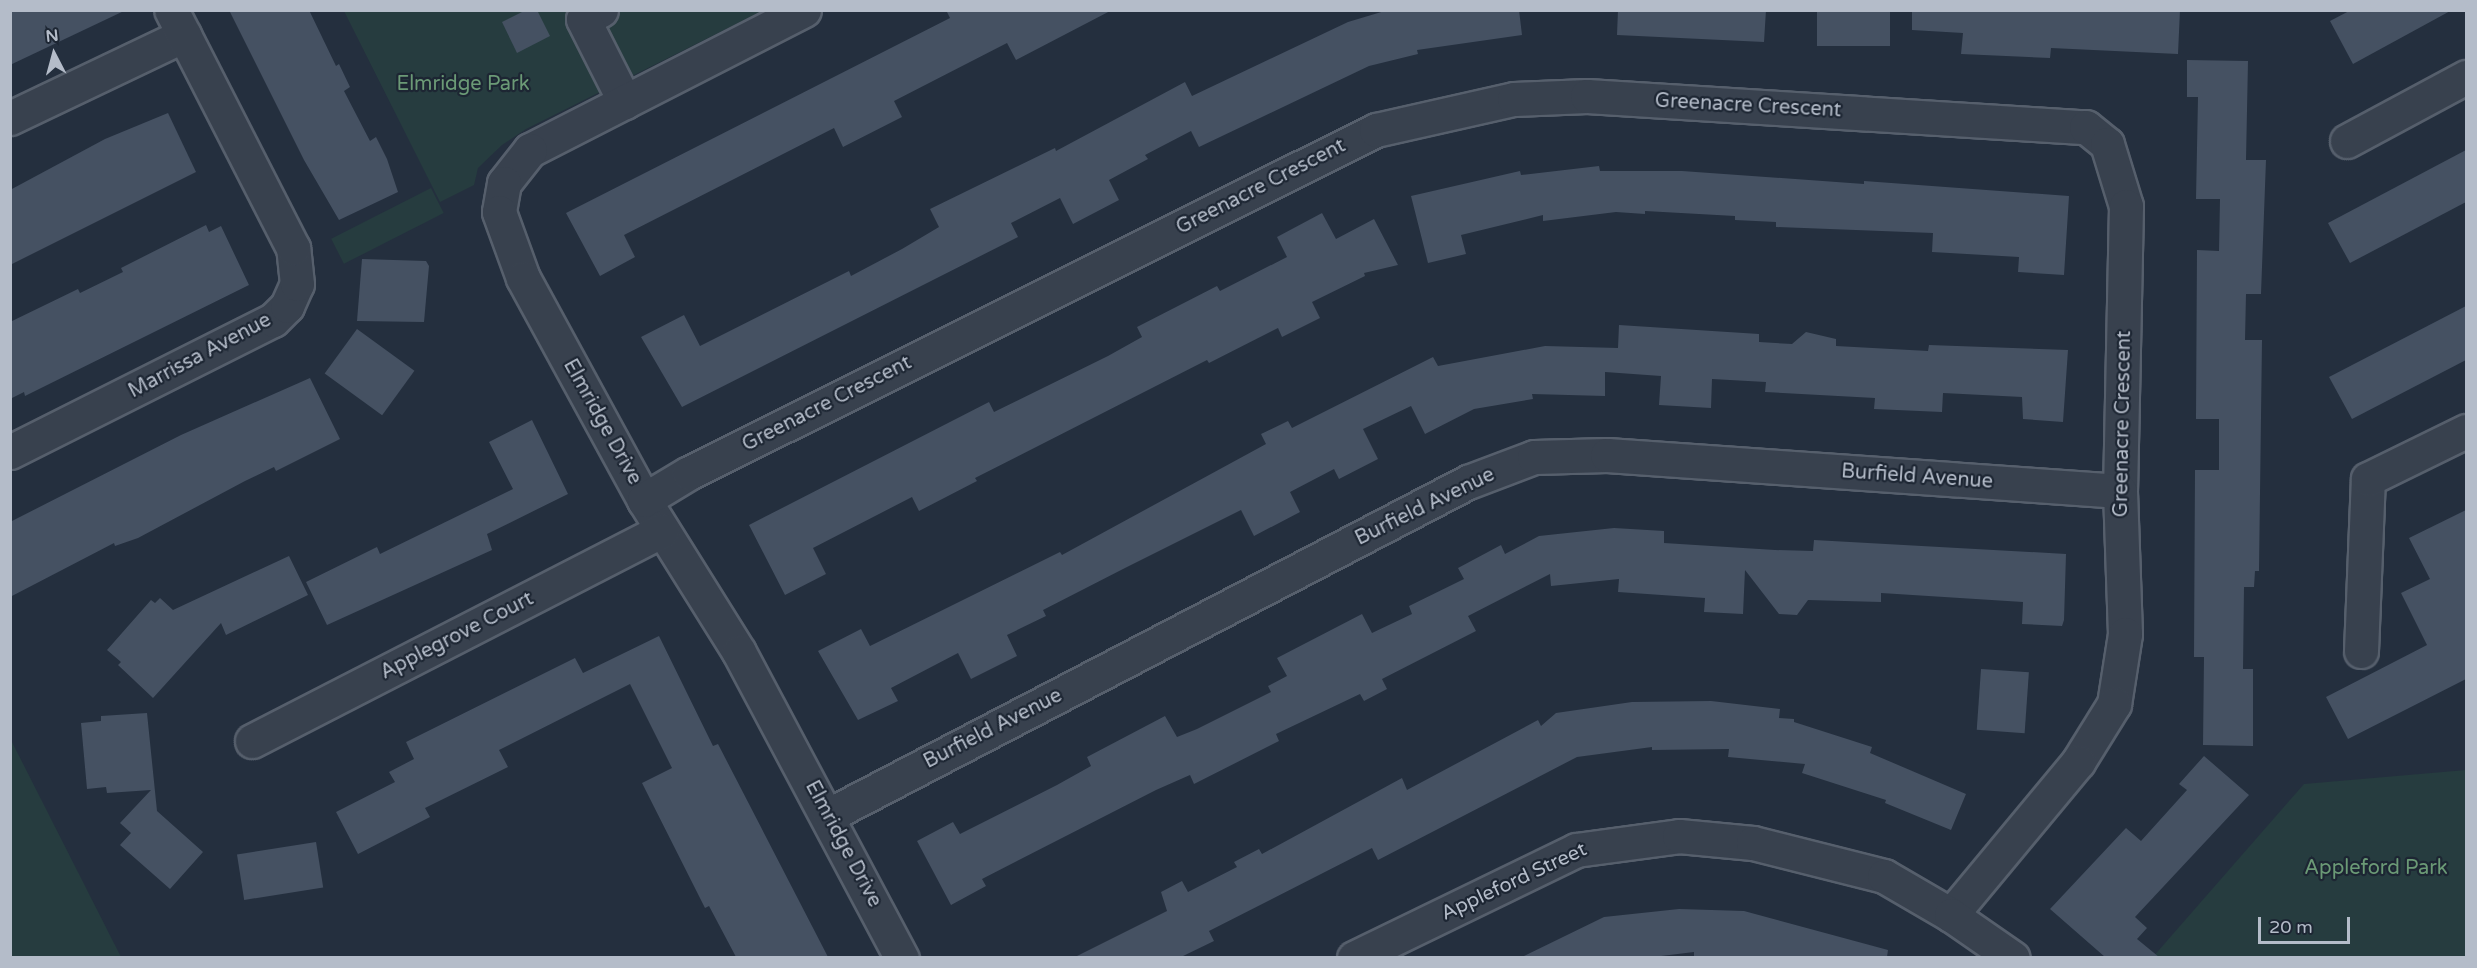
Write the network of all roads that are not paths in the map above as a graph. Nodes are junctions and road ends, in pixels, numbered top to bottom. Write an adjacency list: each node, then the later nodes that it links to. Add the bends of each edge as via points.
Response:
1 (601, 10): 6 (street, via 583,19)
2 (804, 10): 3 (street, Elmridge Drive)
3 (766, 19): 6 (street, Elmridge Drive)
4 (178, 23): 7 (street); 10 (street, Marrissa Avenue, via 293,248 297,284 287,306 273,320)
5 (2466, 77): 8 (street)
6 (625, 102): 12 (street, Elmridge Drive, via 530,150 504,183 499,212 523,278)
7 (10, 118)
8 (2347, 141)
9 (2466, 431): 14 (street, via 2368,478)
10 (10, 452)
11 (2120, 491): 12 (street, Greenacre Crescent, via 2126,206 2107,144 2086,127 1587,96 1515,99 1376,130 699,468); 16 (street, Burfield Avenue, via 1607,455 1534,457 1458,487); 17 (street, Greenacre Crescent, via 2126,634 2114,704 2078,762)
12 (645, 500): 13 (street, Elmridge Drive)
13 (662, 530): 15 (street, Applegrove Court); 16 (street, Elmridge Drive, via 739,652)
14 (2361, 651)
15 (252, 741)
16 (829, 815): 18 (street, Elmridge Drive)
17 (1951, 915): 19 (street, Appleford Street, via 1884,876 1753,843 1679,836 1576,850); 20 (street, Appleford Street)
18 (902, 957)
19 (1354, 957)
20 (2013, 957)

